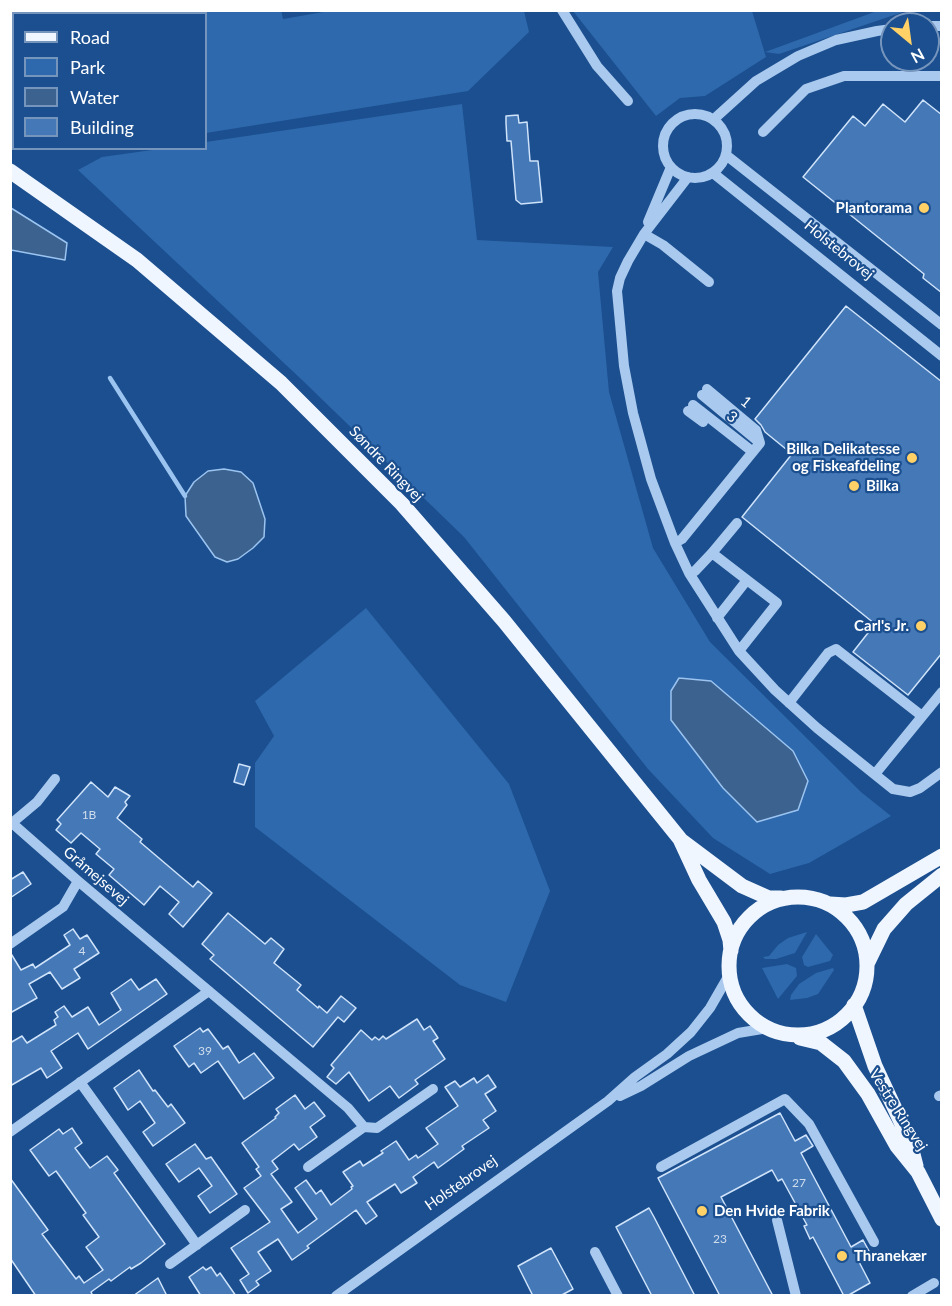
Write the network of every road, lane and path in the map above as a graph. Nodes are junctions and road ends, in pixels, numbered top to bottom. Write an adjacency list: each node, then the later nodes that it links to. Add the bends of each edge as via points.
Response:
1 (562, 10): 4 (street, via 597,66)
2 (880, 30): 5 (street, via 836,40 798,56 756,81)
3 (942, 76): 6 (street, via 844,76 806,89)
4 (628, 101)
5 (714, 119): 7 (street, via 726,135); 8 (street, via 693,113 674,121 663,140)
6 (763, 132)
7 (726, 155): 10 (street); 14 (street, Holstebrovej)
8 (670, 167): 11 (street); 12 (street)
9 (10, 171): 33 (main road, Søndre Ringvej, via 137,260 305,407 402,504 504,621)
10 (713, 173): 11 (street); 15 (street, Holstebrovej)
11 (688, 177): 12 (street)
12 (644, 234): 13 (street); 20 (street, via 620,278 619,323 628,389 642,447)
13 (708, 282)
14 (942, 325)
15 (942, 356)
16 (704, 392): 18 (street, via 760,443)
17 (691, 408): 18 (street)
18 (750, 455): 20 (street)
19 (737, 523): 21 (street)
20 (675, 543): 22 (street)
21 (712, 554): 22 (street); 23 (street)
22 (689, 573): 24 (street)
23 (747, 580): 24 (street); 25 (street, via 777,603)
24 (717, 618): 25 (street)
25 (739, 651): 27 (street)
26 (942, 692): 28 (street)
27 (789, 703): 28 (street, via 828,653 836,649); 30 (street)
28 (922, 716): 30 (street)
29 (942, 772): 30 (street, via 910,792 893,789)
30 (875, 774)
31 (54, 779): 32 (street, Gråmejsevej, via 37,802)
32 (11, 823): 36 (street, Gråmejsevej)
33 (680, 839): 37 (main road, Søndre Ringvej, via 751,891 769,898); 40 (main road, Søndre Ringvej, via 724,922)
34 (942, 856): 38 (main road, via 863,902)
35 (942, 874): 41 (main road, via 906,904 884,929)
36 (78, 881): 39 (street, via 63,907); 43 (street, Gråmejsevej)
37 (788, 898): 38 (main road); 40 (main road, via 768,904 751,916 738,932)
38 (827, 903): 41 (main road, via 845,915 858,932)
39 (10, 944)
40 (731, 951): 42 (main road)
41 (867, 964): 44 (main road, via 864,985)
42 (729, 975): 45 (main road, via 742,1006); 49 (street, Holstebrovej, via 691,1032)
43 (209, 991): 47 (street); 50 (street, Gråmejsevej, via 348,1108)
44 (854, 1005): 46 (main road, via 839,1021 819,1031); 54 (main road, Vestre Ringvej, via 875,1066 909,1139)
45 (768, 1028): 46 (main road); 49 (street, Holstebrovej, via 728,1037)
46 (786, 1034): 54 (main road, Vestre Ringvej, via 821,1043 843,1061)
47 (80, 1082): 51 (street); 59 (street)
48 (433, 1089): 50 (street, via 377,1128)
49 (608, 1101): 63 (street, Holstebrovej)
50 (364, 1127): 52 (street)
51 (10, 1132)
52 (308, 1167)
53 (661, 1167): 58 (street, via 785,1099 809,1124)
54 (918, 1172): 56 (main road, Vestre Ringvej)
55 (245, 1210): 59 (street)
56 (942, 1219)
57 (777, 1220): 65 (street)
58 (874, 1242)
59 (197, 1245): 61 (street)
60 (595, 1252): 64 (street)
61 (170, 1264)
62 (934, 1283): 66 (street)
63 (336, 1296)
64 (618, 1296)
65 (796, 1296)
66 (912, 1296)

